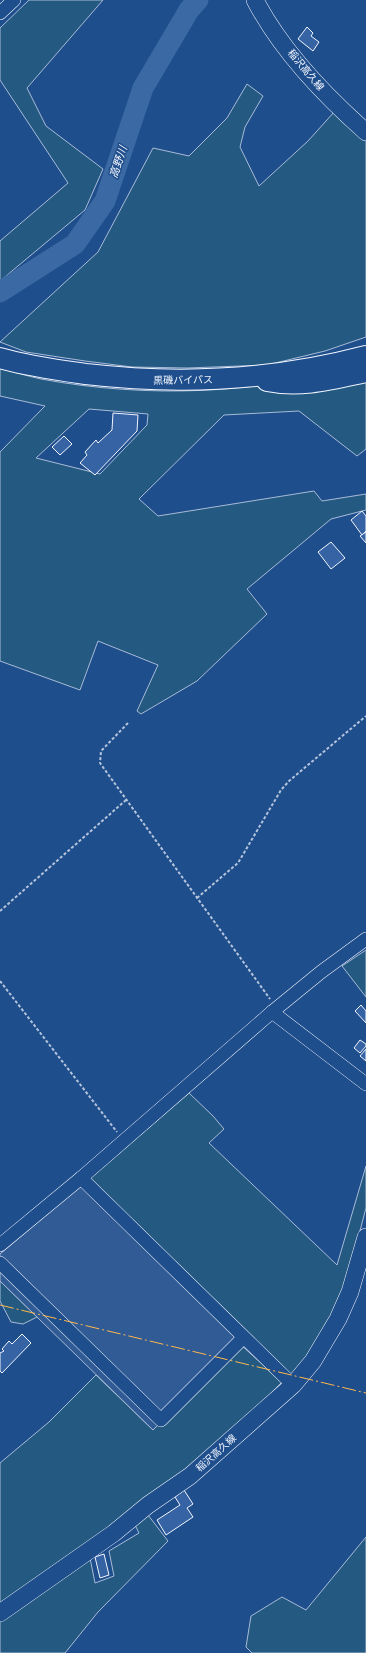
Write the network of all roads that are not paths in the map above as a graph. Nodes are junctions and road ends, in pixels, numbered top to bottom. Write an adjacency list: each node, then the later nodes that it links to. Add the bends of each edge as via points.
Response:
1 (14, 0): 3 (street)
2 (255, 0): 4 (main road, 稲沢高久線, via 277,35 310,78)
3 (0, 13)
4 (366, 132)
5 (366, 342): 9 (highway)
6 (366, 356): 9 (highway, 黒磯バイパス)
7 (0, 358): 10 (highway, 黒磯バイパス, via 76,373 145,380)
8 (366, 372): 10 (highway, via 296,384)
9 (266, 375): 10 (highway, 黒磯バイパス)
10 (245, 377)
11 (366, 939): 12 (street)
12 (274, 1010): 13 (street); 14 (street)
13 (366, 1084)
14 (81, 1178): 16 (street); 18 (street)
15 (366, 1237): 19 (main road, 稲沢高久線, via 350,1292 338,1319 313,1361)
16 (0, 1245)
17 (0, 1263): 18 (street, via 161,1420)
18 (243, 1338): 19 (street)
19 (293, 1385): 20 (main road, 稲沢高久線, via 190,1476 114,1533)
20 (0, 1612)

